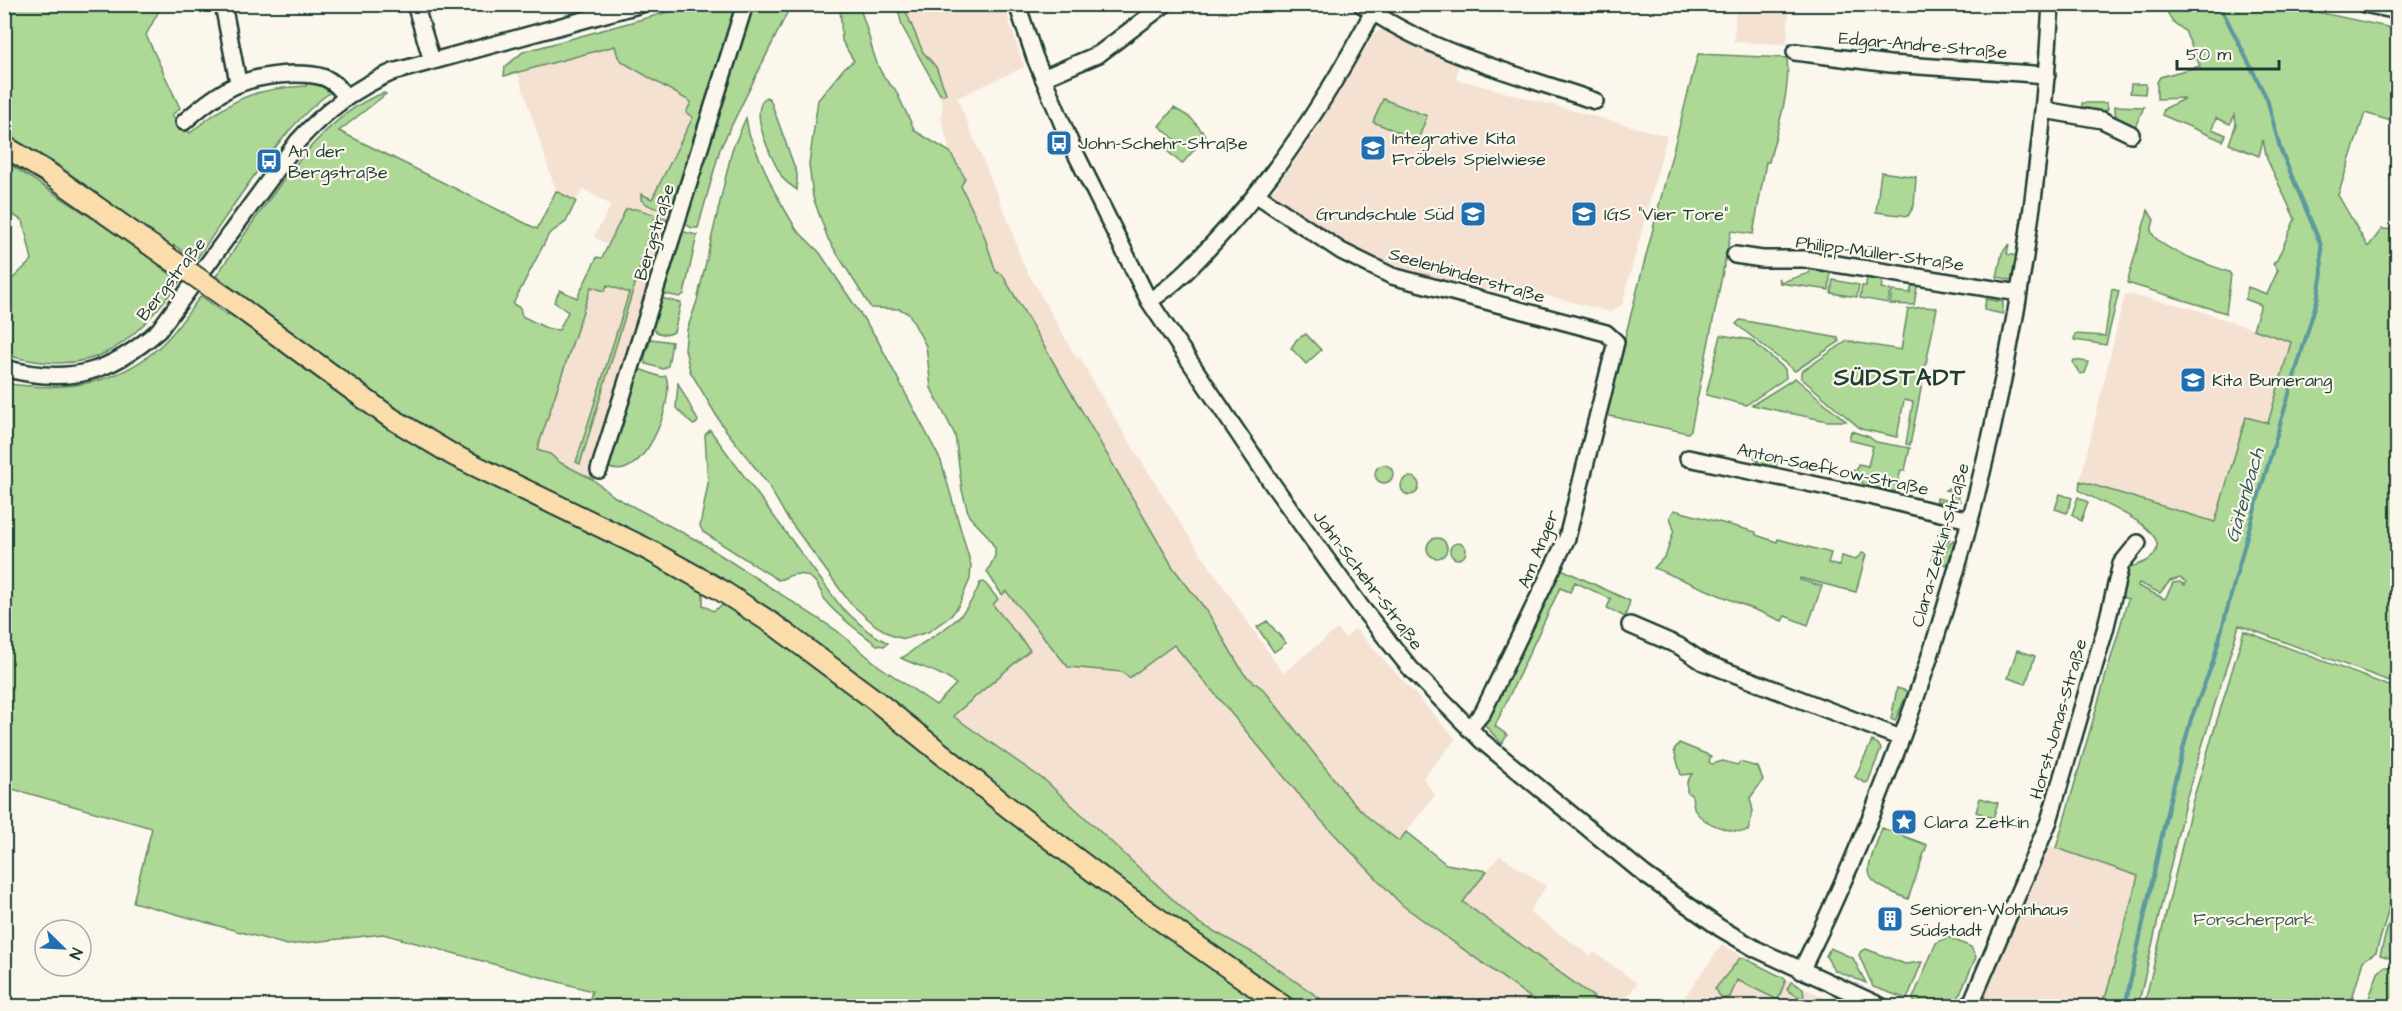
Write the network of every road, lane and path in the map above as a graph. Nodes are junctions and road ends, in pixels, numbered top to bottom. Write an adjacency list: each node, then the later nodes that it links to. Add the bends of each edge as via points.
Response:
1 (223, 4): 15 (street)
2 (414, 4): 12 (street)
3 (642, 4): 12 (street, Bergstraße)
4 (745, 4): 29 (street, Bergstraße)
5 (1017, 4): 14 (street, John-Schehr-Straße)
6 (1165, 4): 14 (street, via 1099,54)
7 (2051, 4): 13 (street, Clara-Zetkin-Straße)
8 (2364, 4): 10 (street)
9 (1370, 7): 17 (street, via 1448,50); 22 (street, via 1325,97)
10 (2397, 11)
11 (1795, 52): 13 (street, Edgar-Andre-Straße, via 1890,64)
12 (432, 61): 16 (street, Bergstraße, via 393,72)
13 (2047, 75): 18 (street, Clara-Zetkin-Straße)
14 (1043, 78): 25 (street, John-Schehr-Straße, via 1070,142)
15 (238, 82): 16 (street, via 273,74 314,74 331,79); 19 (street)
16 (346, 97): 27 (street, Bergstraße, via 298,141 159,330 139,348 118,361 69,377)
17 (1595, 101)
18 (2044, 110): 20 (street, via 2102,120); 24 (street, Clara-Zetkin-Straße)
19 (184, 122)
20 (2131, 134)
21 (4, 146): 36 (main road, bridge, via 235,304 391,418 453,455 647,549 773,624 875,699 1117,890)
22 (1257, 195): 25 (street, via 1203,255 1167,290); 26 (street, Seelenbinderstraße, via 1351,256 1392,276)
23 (1735, 255): 24 (street, Philipp-Müller-Straße, via 1762,260 1804,259)
24 (2019, 293): 30 (street, Clara-Zetkin-Straße, via 1988,451)
25 (1149, 301): 33 (street, John-Schehr-Straße, via 1351,594 1410,668)
26 (1612, 337): 33 (street, Am Anger, via 1617,349 1567,538 1483,712)
27 (4, 368)
28 (1688, 458): 30 (street, Anton-Saefkow-Straße)
29 (599, 470)
30 (1969, 520): 34 (street, Clara-Zetkin-Straße)
31 (2138, 543): 38 (street, Horst-Jonas-Straße, via 2118,571 2105,630 2049,821)
32 (1630, 625): 34 (street, via 1679,646 1703,662)
33 (1469, 729): 35 (street, John-Schehr-Straße, via 1644,874 1720,928)
34 (1901, 738): 35 (street, Clara-Zetkin-Straße, via 1869,824)
35 (1801, 971): 37 (street, John-Schehr-Straße)
36 (1283, 1006)
37 (1881, 1006)
38 (1970, 1006)

